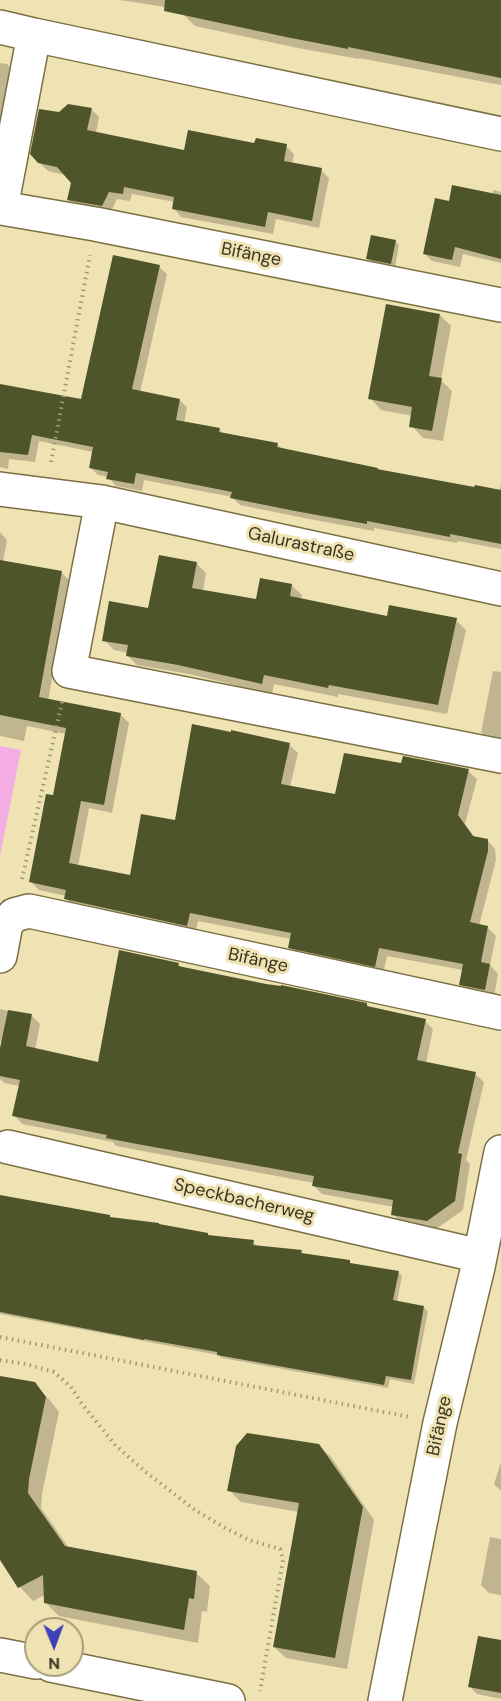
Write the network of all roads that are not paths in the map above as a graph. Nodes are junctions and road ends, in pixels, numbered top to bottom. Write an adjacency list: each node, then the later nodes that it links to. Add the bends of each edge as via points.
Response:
1 (0, 27): 2 (street)
2 (34, 36): 3 (street); 4 (street, Bifänge)
3 (501, 134)
4 (0, 208): 5 (street, Bifänge)
5 (501, 305)
6 (0, 489): 7 (street, Galurastraße)
7 (102, 502): 8 (street, Galurastraße); 9 (street, via 69,671)
8 (501, 589)
9 (501, 756)
10 (0, 956): 11 (street, Bifänge, via 6,924 14,915 29,911)
11 (501, 1013)
12 (3, 1148): 14 (street, Speckbacherweg)
13 (501, 1152): 14 (street, Bifänge)
14 (480, 1256): 19 (street, Bifänge, via 440,1423)
15 (0, 1655): 16 (street)
16 (24, 1660)
17 (84, 1672): 18 (street)
18 (228, 1701)
19 (385, 1701)

